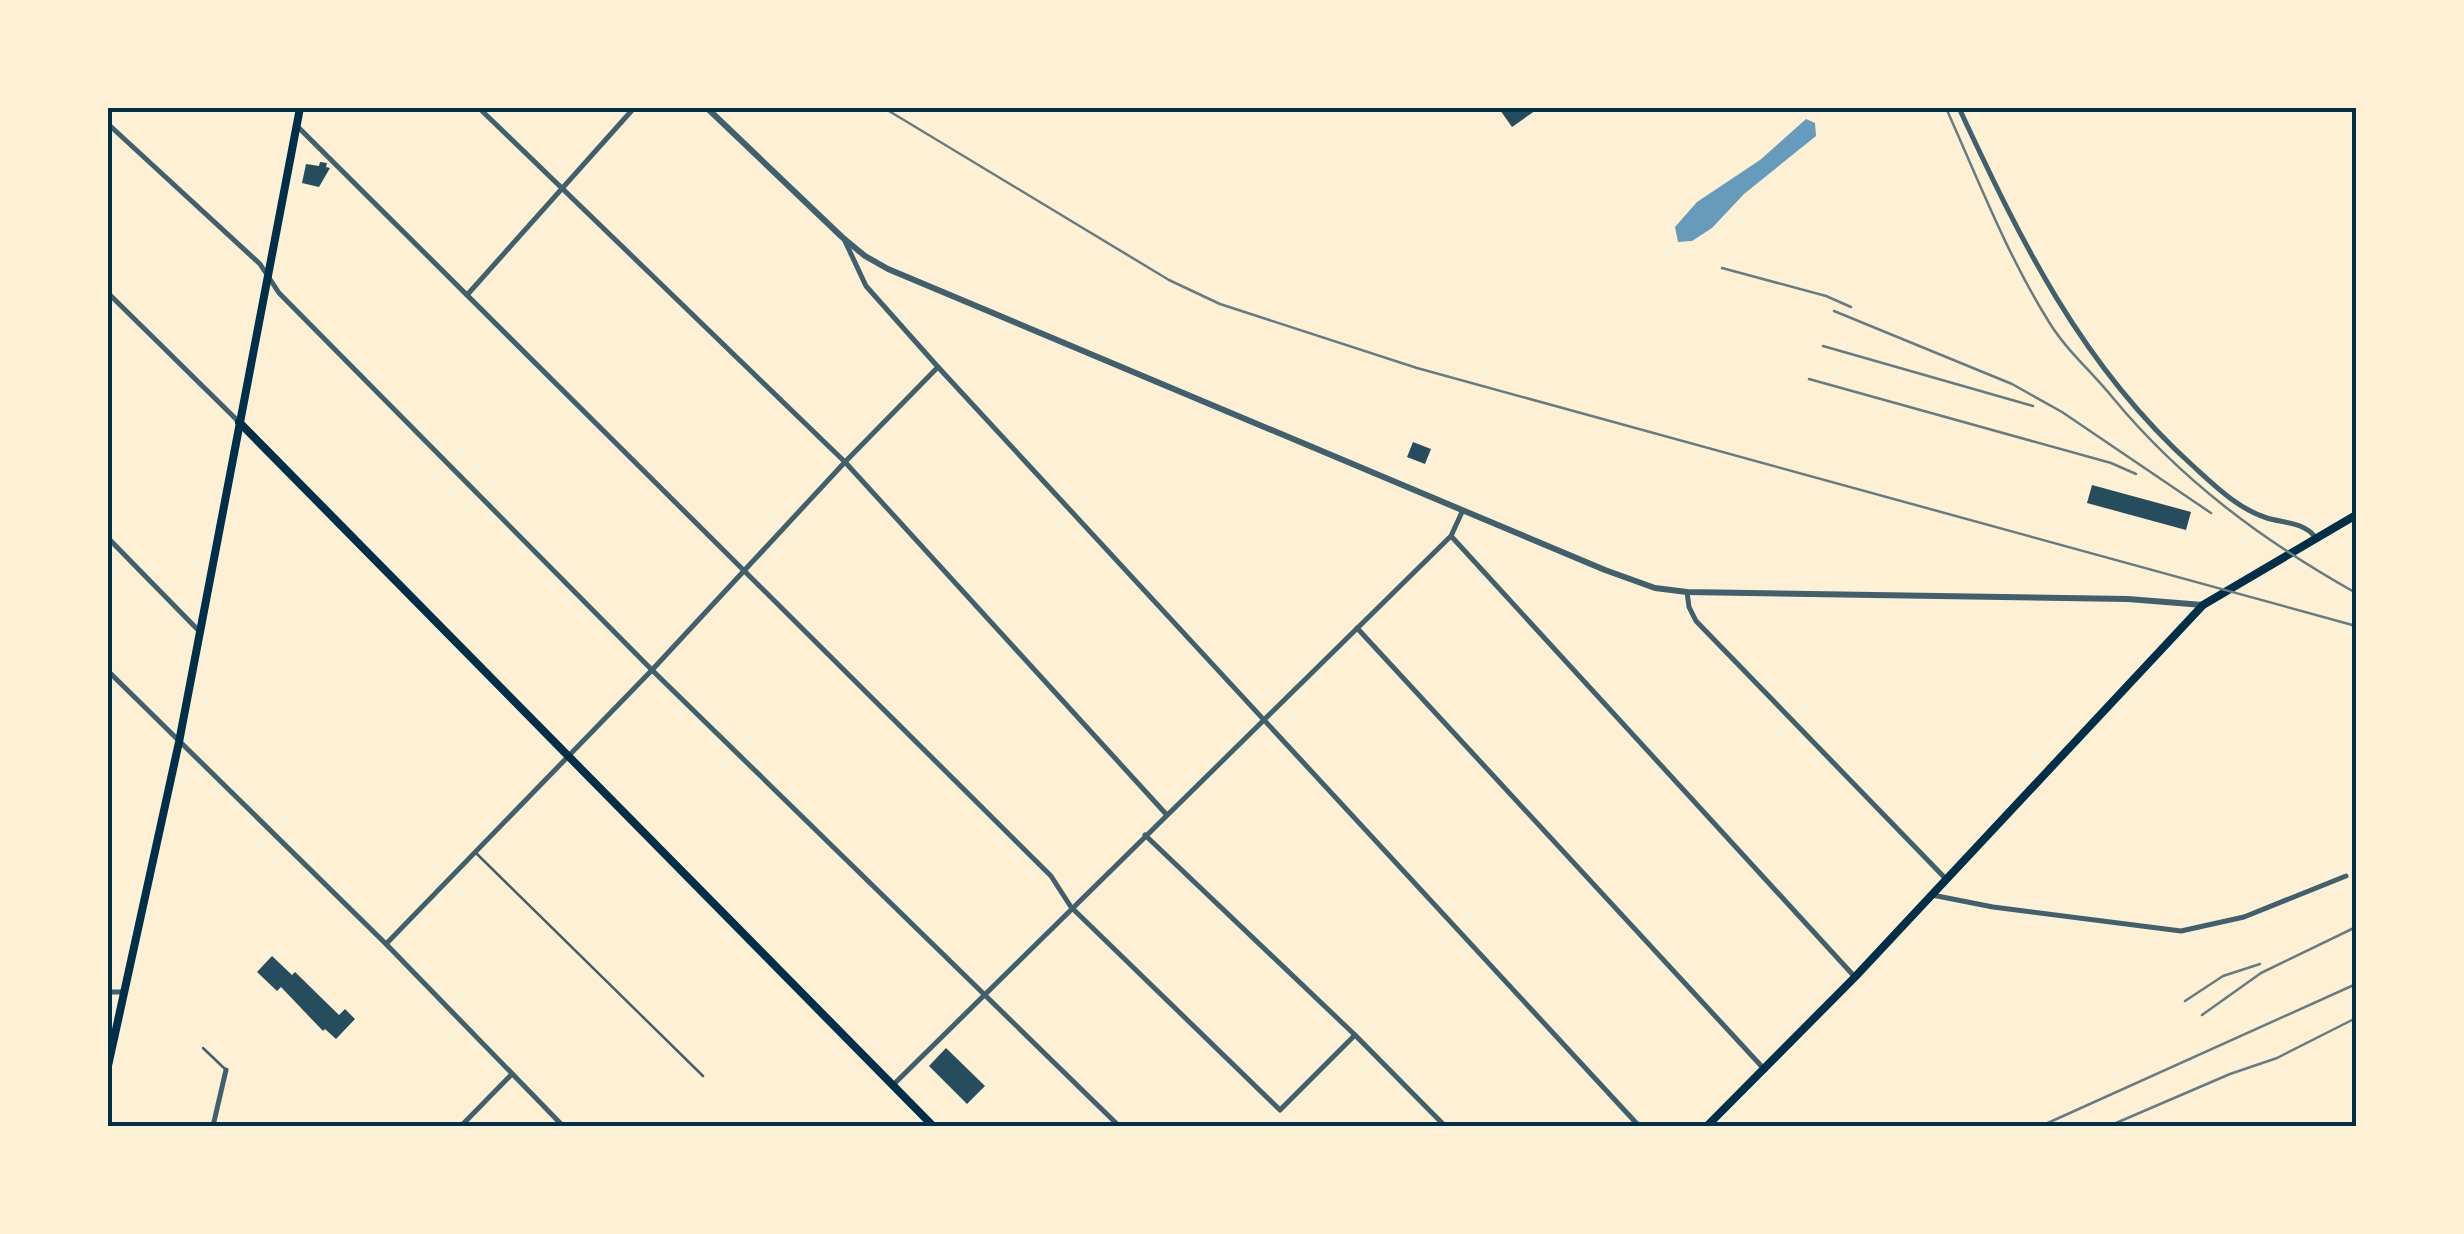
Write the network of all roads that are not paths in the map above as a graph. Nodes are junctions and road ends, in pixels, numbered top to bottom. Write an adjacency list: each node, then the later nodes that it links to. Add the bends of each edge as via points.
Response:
1 (300, 108): 7 (main road)
2 (478, 108): 8 (street)
3 (634, 108): 8 (street)
4 (706, 108): 9 (street)
5 (1960, 108): 19 (street, via 2020,238 2099,362 2214,485 2258,515 2309,529)
6 (108, 124): 10 (street)
7 (297, 126): 10 (main road); 12 (street)
8 (562, 186): 12 (street); 15 (street)
9 (842, 237): 13 (street, via 866,286); 16 (street, via 864,256 916,281)
10 (268, 277): 14 (main road); 26 (street)
11 (108, 293): 14 (street)
12 (467, 294): 21 (street)
13 (938, 367): 15 (street); 28 (street)
14 (239, 422): 25 (main road); 30 (main road)
15 (845, 462): 21 (street); 31 (street)
16 (1462, 512): 18 (street); 22 (street, via 1644,585)
17 (2356, 515): 19 (main road)
18 (1451, 536): 24 (street); 39 (street)
19 (2315, 537): 23 (main road)
20 (108, 538): 25 (street)
21 (744, 571): 26 (street); 37 (street, via 1051,876)
22 (1687, 592): 23 (street); 35 (street, via 1696,621)
23 (2203, 604): 35 (main road)
24 (1356, 628): 28 (street); 47 (street)
25 (201, 632): 29 (main road)
26 (652, 670): 30 (street); 42 (street)
27 (108, 671): 29 (street)
28 (1263, 720): 31 (street); 57 (street)
29 (179, 742): 38 (street); 41 (main road)
30 (566, 756): 33 (street); 50 (main road)
31 (1166, 814): 32 (street)
32 (1145, 835): 37 (street); 43 (street)
33 (476, 852): 38 (street); 49 (lane)
34 (2346, 876): 36 (street, via 2244,918 2180,931)
35 (1946, 879): 36 (main road)
36 (1932, 895): 39 (main road)
37 (1072, 906): 42 (street); 43 (street, via 1280,1110)
38 (386, 944): 48 (street)
39 (1855, 978): 47 (main road)
40 (108, 992): 41 (street)
41 (124, 992): 45 (main road)
42 (984, 995): 50 (street); 55 (street)
43 (1356, 1035): 56 (street)
44 (203, 1048): 46 (lane)
45 (108, 1066)
46 (226, 1070): 51 (street)
47 (1765, 1070): 58 (main road)
48 (512, 1075): 52 (street); 53 (street)
49 (702, 1076)
50 (893, 1085): 54 (main road)
51 (213, 1126)
52 (461, 1126)
53 (563, 1126)
54 (933, 1126)
55 (1120, 1126)
56 (1445, 1126)
57 (1639, 1126)
58 (1707, 1126)

